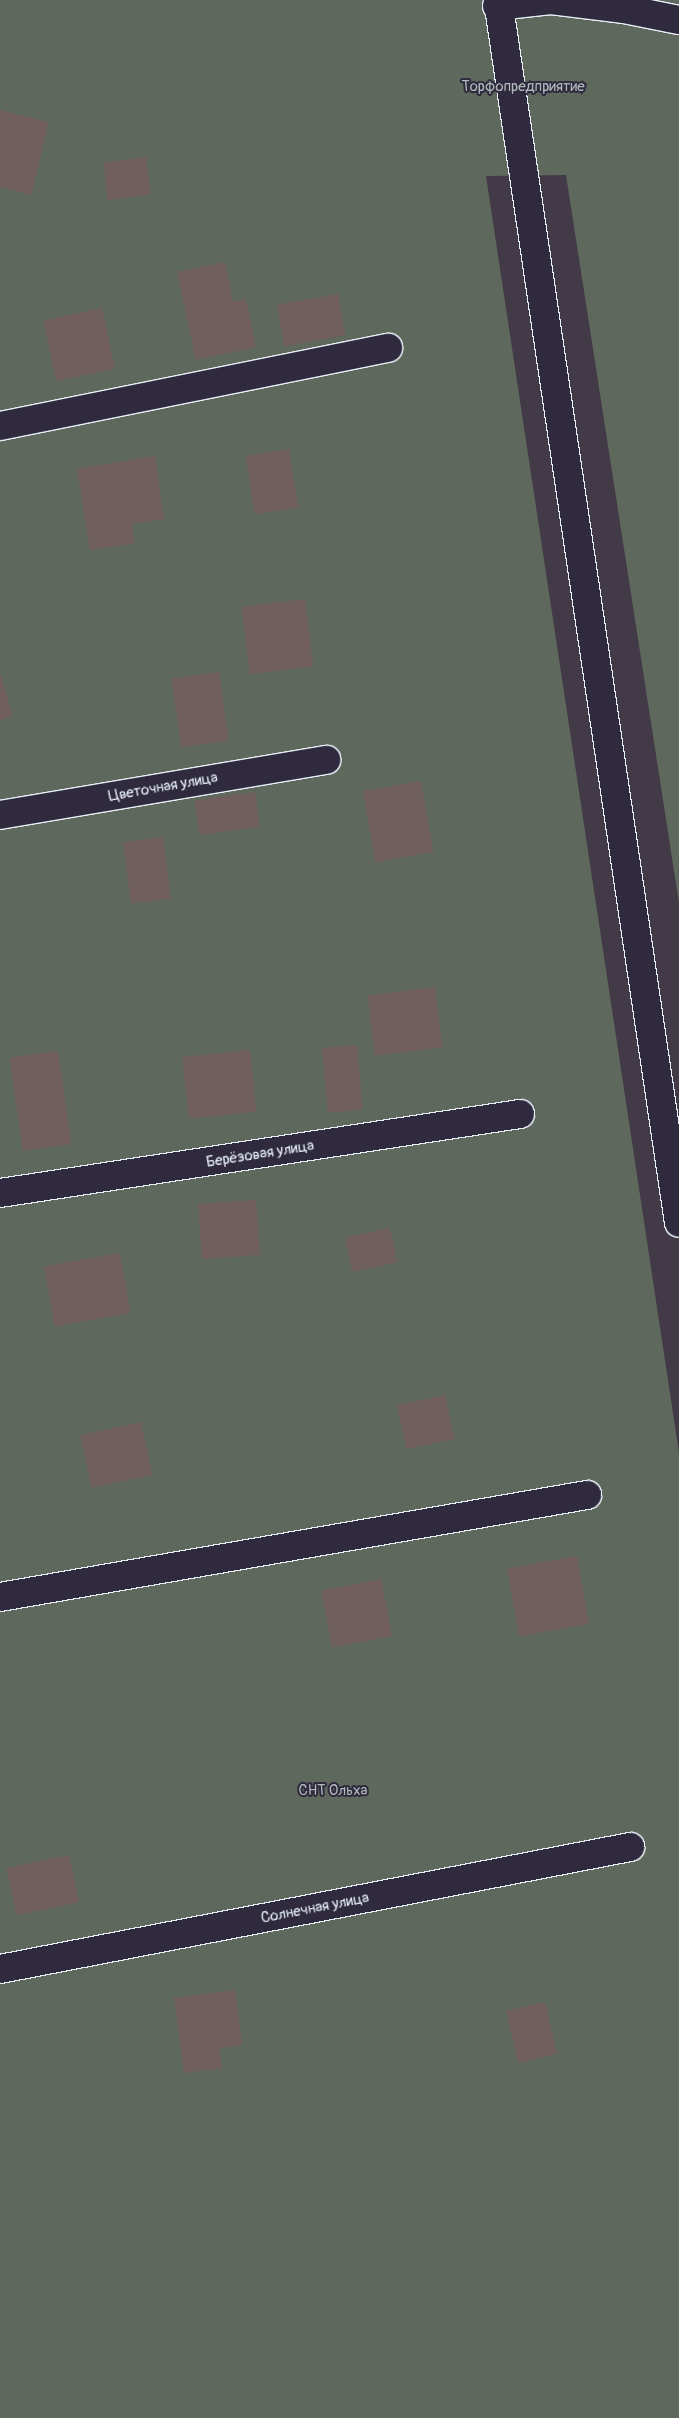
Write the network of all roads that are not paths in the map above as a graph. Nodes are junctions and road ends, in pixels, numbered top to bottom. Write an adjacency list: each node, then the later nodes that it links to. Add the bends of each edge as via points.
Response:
1 (497, 3): 2 (street, via 551,0); 9 (street)
2 (679, 20)
3 (388, 348): 4 (street)
4 (0, 426)
5 (326, 760): 6 (street, Цветочная улица)
6 (0, 815)
7 (520, 1114): 8 (street, Берёзовая улица)
8 (0, 1193)
9 (679, 1223)
10 (587, 1495): 11 (street)
11 (0, 1597)
12 (630, 1848): 13 (street, Солнечная улица)
13 (0, 1969)

